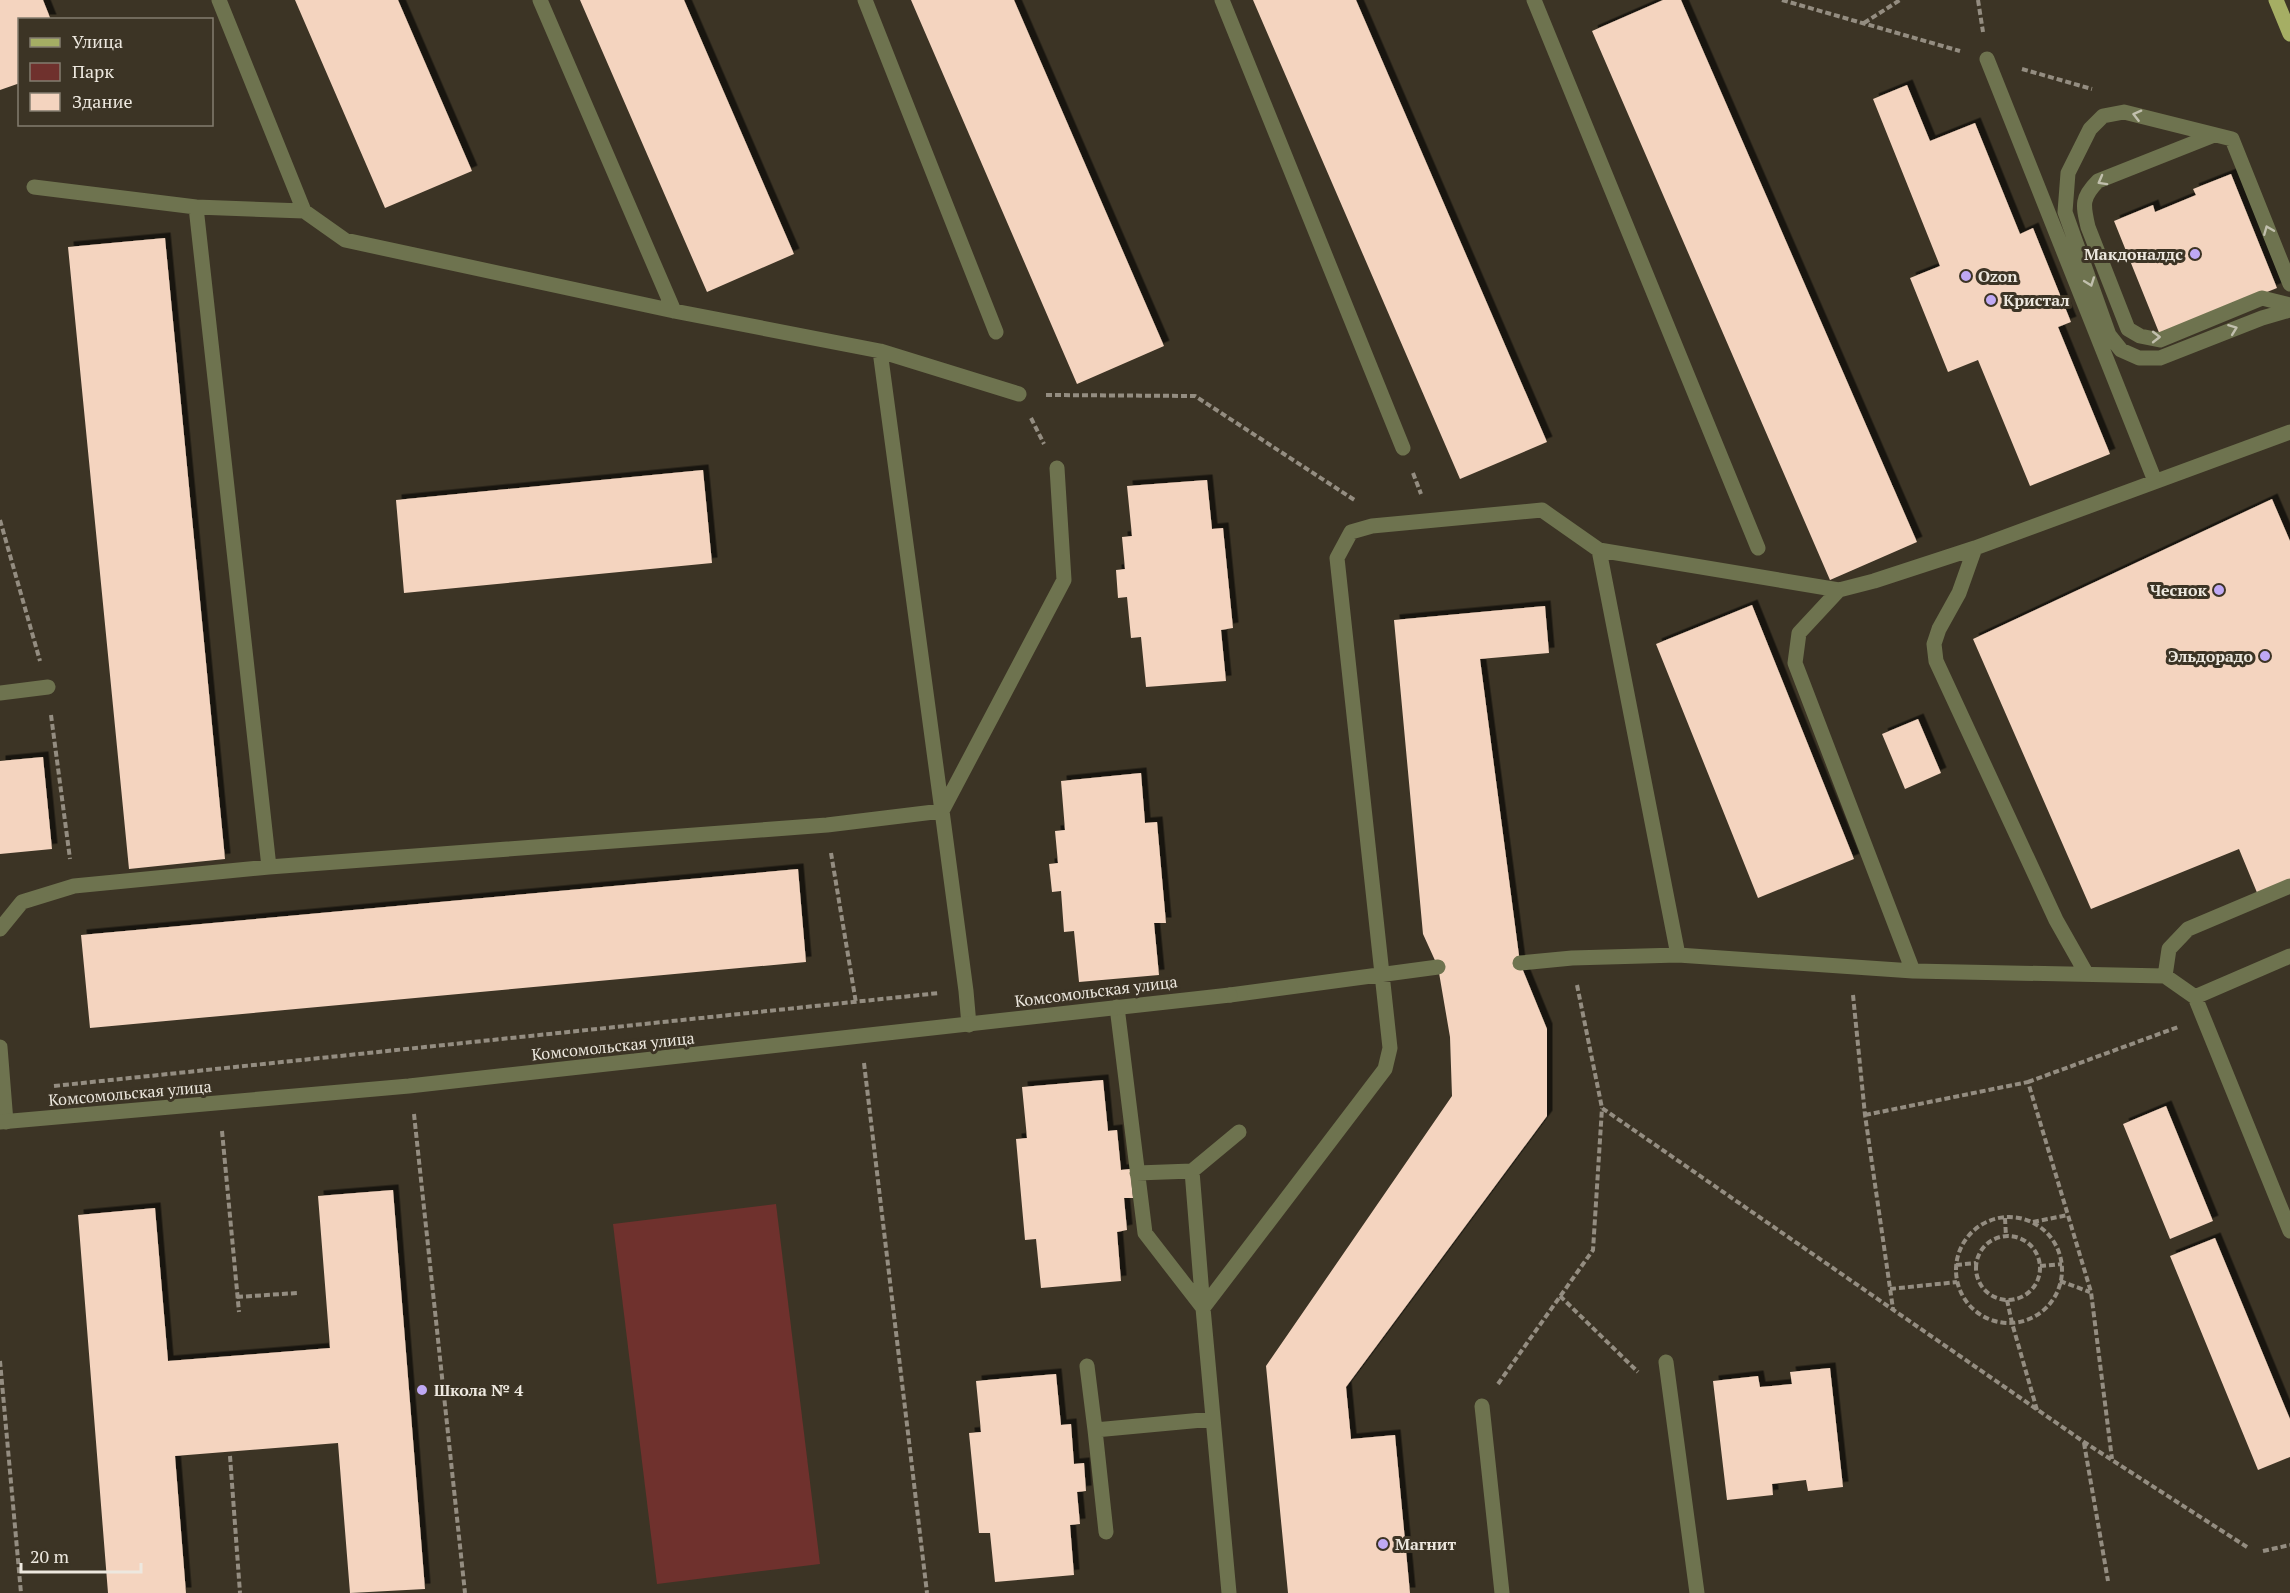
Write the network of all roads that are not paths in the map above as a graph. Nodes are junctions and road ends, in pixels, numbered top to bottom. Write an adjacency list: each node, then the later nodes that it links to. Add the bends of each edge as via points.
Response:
1 (219, 0): 12 (street)
2 (540, 0): 16 (street)
3 (865, 0): 17 (street)
4 (1222, 0): 21 (street)
5 (1534, 0): 24 (street)
6 (2276, 0): 7 (main road)
7 (2290, 34)
8 (1987, 59): 23 (street)
9 (2214, 135): 13 (street, one-way to 9, via 2232,139); 14 (street, one-way to 14, via 2098,181 2087,193 2084,210 2088,227 2128,329 2160,340 2262,298); 15 (street, one-way to 15, via 2124,112 2103,116 2090,129 2068,172 2065,212 2109,335 2121,350 2139,358 2160,358)
10 (34, 187): 11 (street)
11 (196, 207): 12 (street); 31 (street)
12 (304, 211): 16 (street, via 345,240)
13 (2290, 284)
14 (2290, 305)
15 (2290, 310)
16 (674, 311): 18 (street)
17 (996, 332)
18 (880, 351): 19 (street); 30 (street)
19 (1019, 394)
20 (2290, 432): 23 (street)
21 (1403, 448)
22 (1057, 468): 30 (street, via 1064,580)
23 (2155, 481): 25 (street)
24 (1758, 548)
25 (1976, 548): 27 (street); 39 (street, via 1959,593 1939,629 1934,644 1936,662 2056,920)
26 (1599, 550): 27 (street); 34 (street); 40 (street, via 1542,510 1372,526 1351,532 1337,558)
27 (1839, 590): 38 (street, via 1799,633 1795,663)
28 (48, 687): 29 (street)
29 (0, 693)
30 (942, 811): 31 (street, via 827,825); 44 (street)
31 (269, 867): 33 (street, via 74,886 22,902)
32 (2290, 886): 41 (street, via 2188,929 2169,949)
33 (0, 929)
34 (1678, 955): 36 (street); 38 (street)
35 (2290, 956): 42 (street)
36 (1520, 963)
37 (1438, 967): 40 (street, Комсомольская улица)
38 (1912, 971): 39 (street)
39 (2086, 973): 41 (street)
40 (1381, 974): 43 (street, Комсомольская улица); 51 (street, via 1390,1048 1385,1069)
41 (2165, 976): 42 (street)
42 (2195, 997): 50 (street)
43 (1117, 1006): 44 (street, Комсомольская улица); 49 (street)
44 (969, 1024): 46 (street, Комсомольская улица, via 409,1086)
45 (0, 1047): 46 (street)
46 (3, 1122)
47 (1239, 1132): 48 (street)
48 (1192, 1171): 49 (street); 51 (street)
49 (1137, 1173): 51 (street, via 1145,1233)
50 (2290, 1231)
51 (1203, 1308): 55 (street)
52 (1666, 1362): 60 (street)
53 (1087, 1366): 56 (street)
54 (1482, 1406): 59 (street)
55 (1213, 1419): 56 (street); 58 (street)
56 (1095, 1430): 57 (street)
57 (1106, 1532)
58 (1229, 1593)
59 (1502, 1593)
60 (1697, 1593)

